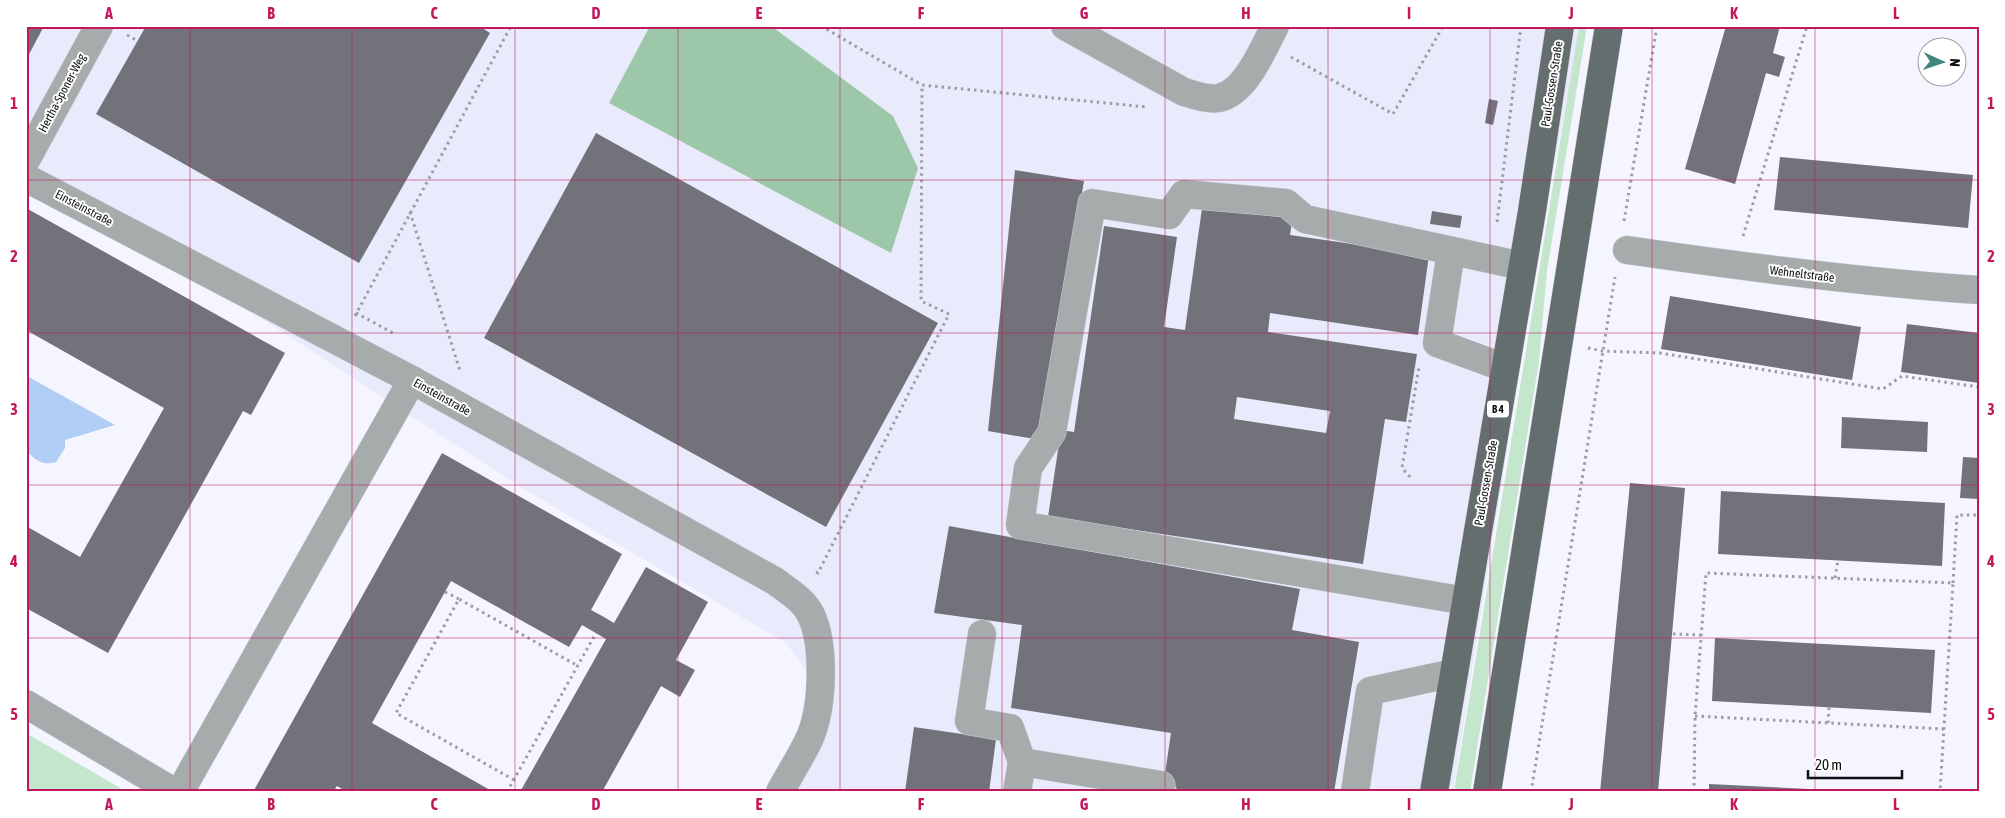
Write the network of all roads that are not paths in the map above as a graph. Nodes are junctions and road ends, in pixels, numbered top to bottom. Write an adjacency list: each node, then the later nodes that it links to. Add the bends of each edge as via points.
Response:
1 (99, 26): 6 (street, Hertha-Sponer-Weg)
2 (1065, 26): 5 (street, via 1184,92 1218,98 1241,86)
3 (1560, 26): 10 (main road, Paul-Gossen-Straße / B 4)
4 (1609, 26): 26 (main road)
5 (1271, 33)
6 (26, 160)
7 (26, 178): 13 (street, Einsteinstraße)
8 (1625, 239): 11 (street, Wehneltstraße, via 1734,266 1892,284)
9 (1451, 251): 10 (street); 12 (street, via 1437,343); 14 (street, via 1305,218 1286,203 1184,194 1169,216 1092,203 1052,432 1028,468 1020,525)
10 (1522, 266): 12 (main road, Paul-Gossen-Straße / B 4)
11 (1979, 290)
12 (1505, 368): 14 (main road, Paul-Gossen-Straße / B 4)
13 (412, 380): 20 (street); 21 (street, Einsteinstraße, via 775,581 799,599 817,632 820,689 811,734)
14 (1466, 601): 16 (main road, Paul-Gossen-Straße / B 4)
15 (982, 634): 18 (street, via 969,721 1010,728)
16 (1454, 674): 24 (street, via 1370,691); 25 (main road, Paul-Gossen-Straße / B 4)
17 (26, 704): 19 (street)
18 (1022, 762): 22 (street); 23 (street, via 1161,785)
19 (174, 792)
20 (180, 792)
21 (780, 792)
22 (1017, 792)
23 (1160, 792)
24 (1355, 792)
25 (1434, 792)
26 (1487, 792)

